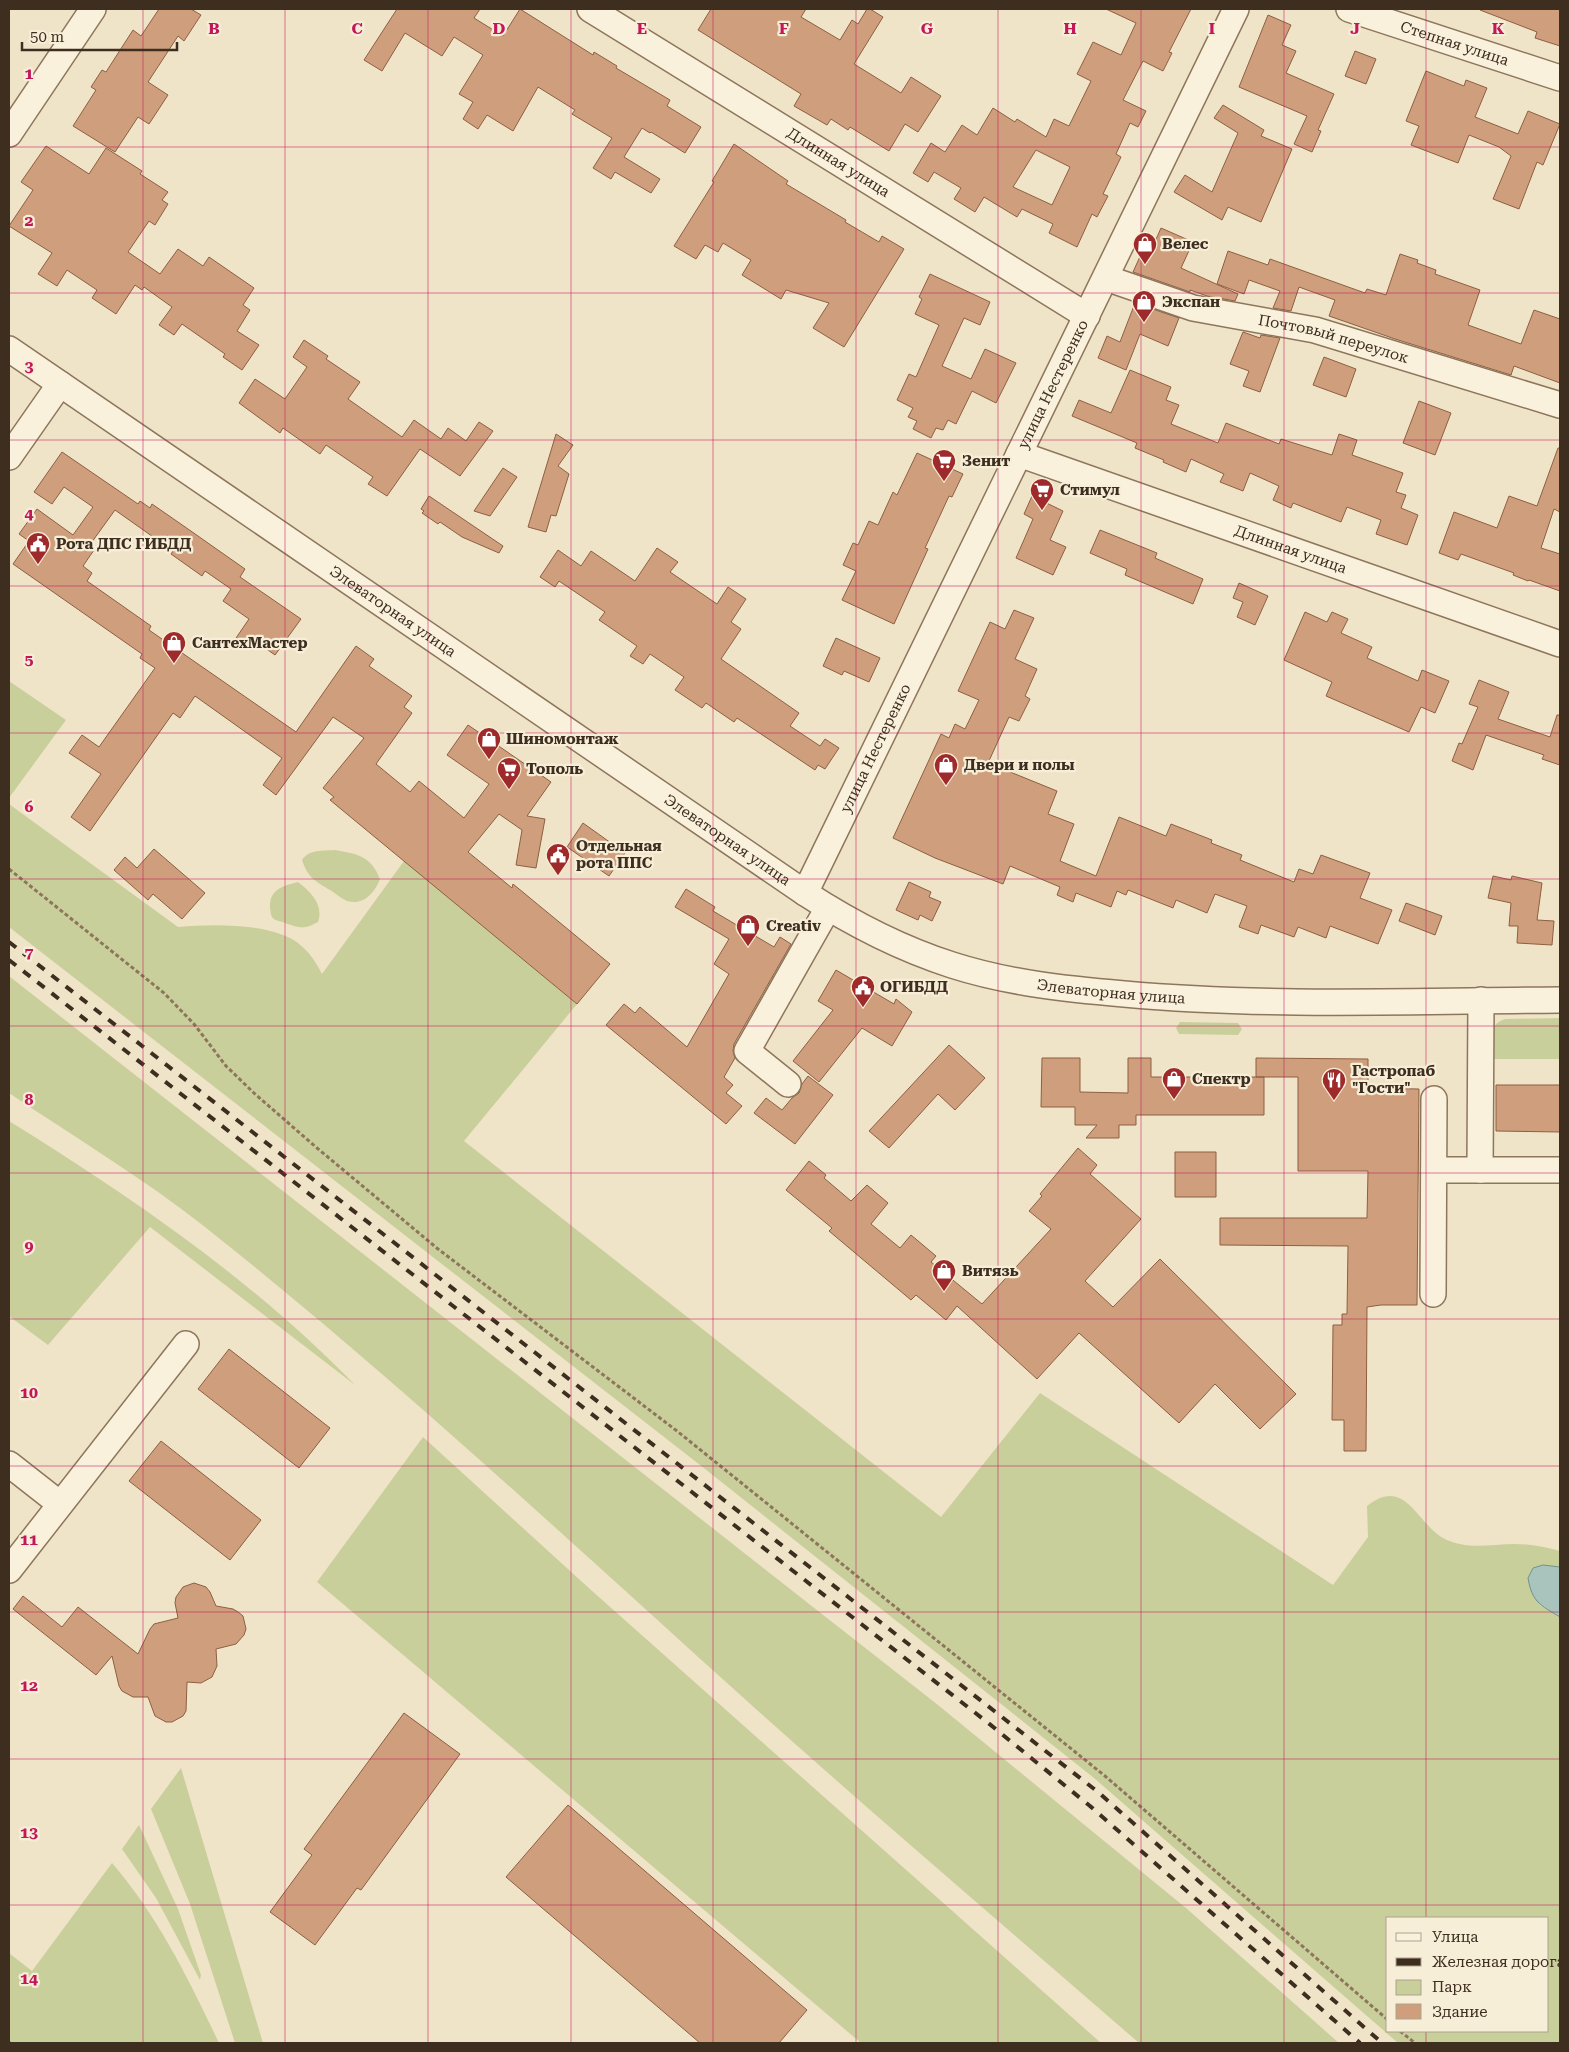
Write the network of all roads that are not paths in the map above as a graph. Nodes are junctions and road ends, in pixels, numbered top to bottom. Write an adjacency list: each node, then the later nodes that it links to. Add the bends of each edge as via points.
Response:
1 (93, 9): 6 (street)
2 (590, 9): 8 (street, Длинная улица)
3 (1236, 9): 7 (street, улица Нестеренко)
4 (1350, 9): 5 (street, Степная улица)
5 (1560, 78)
6 (9, 134)
7 (1106, 278): 8 (street, улица Нестеренко); 11 (street, Почтовый переулок, via 1193,308 1315,330)
8 (1087, 316): 12 (street, улица Нестеренко)
9 (9, 349): 10 (street, Элеваторная улица)
10 (60, 384): 13 (street); 15 (street, Элеваторная улица)
11 (1560, 405)
12 (1019, 454): 14 (street, Длинная улица); 15 (street, улица Нестеренко)
13 (9, 458)
14 (1560, 644)
15 (805, 893): 16 (street, Элеваторная улица)
16 (828, 908): 17 (street, Элеваторная улица, via 878,936 928,956 1034,985 1228,1002); 19 (street, via 747,1051)
17 (1481, 1000): 18 (street, Элеваторная улица); 22 (street)
18 (1560, 1000)
19 (788, 1084)
20 (1434, 1099): 21 (street)
21 (1434, 1170): 22 (street); 24 (street)
22 (1480, 1170): 23 (street)
23 (1560, 1170)
24 (1433, 1294)
25 (186, 1344): 27 (street)
26 (9, 1464): 27 (street)
27 (60, 1504): 28 (street)
28 (9, 1570)

